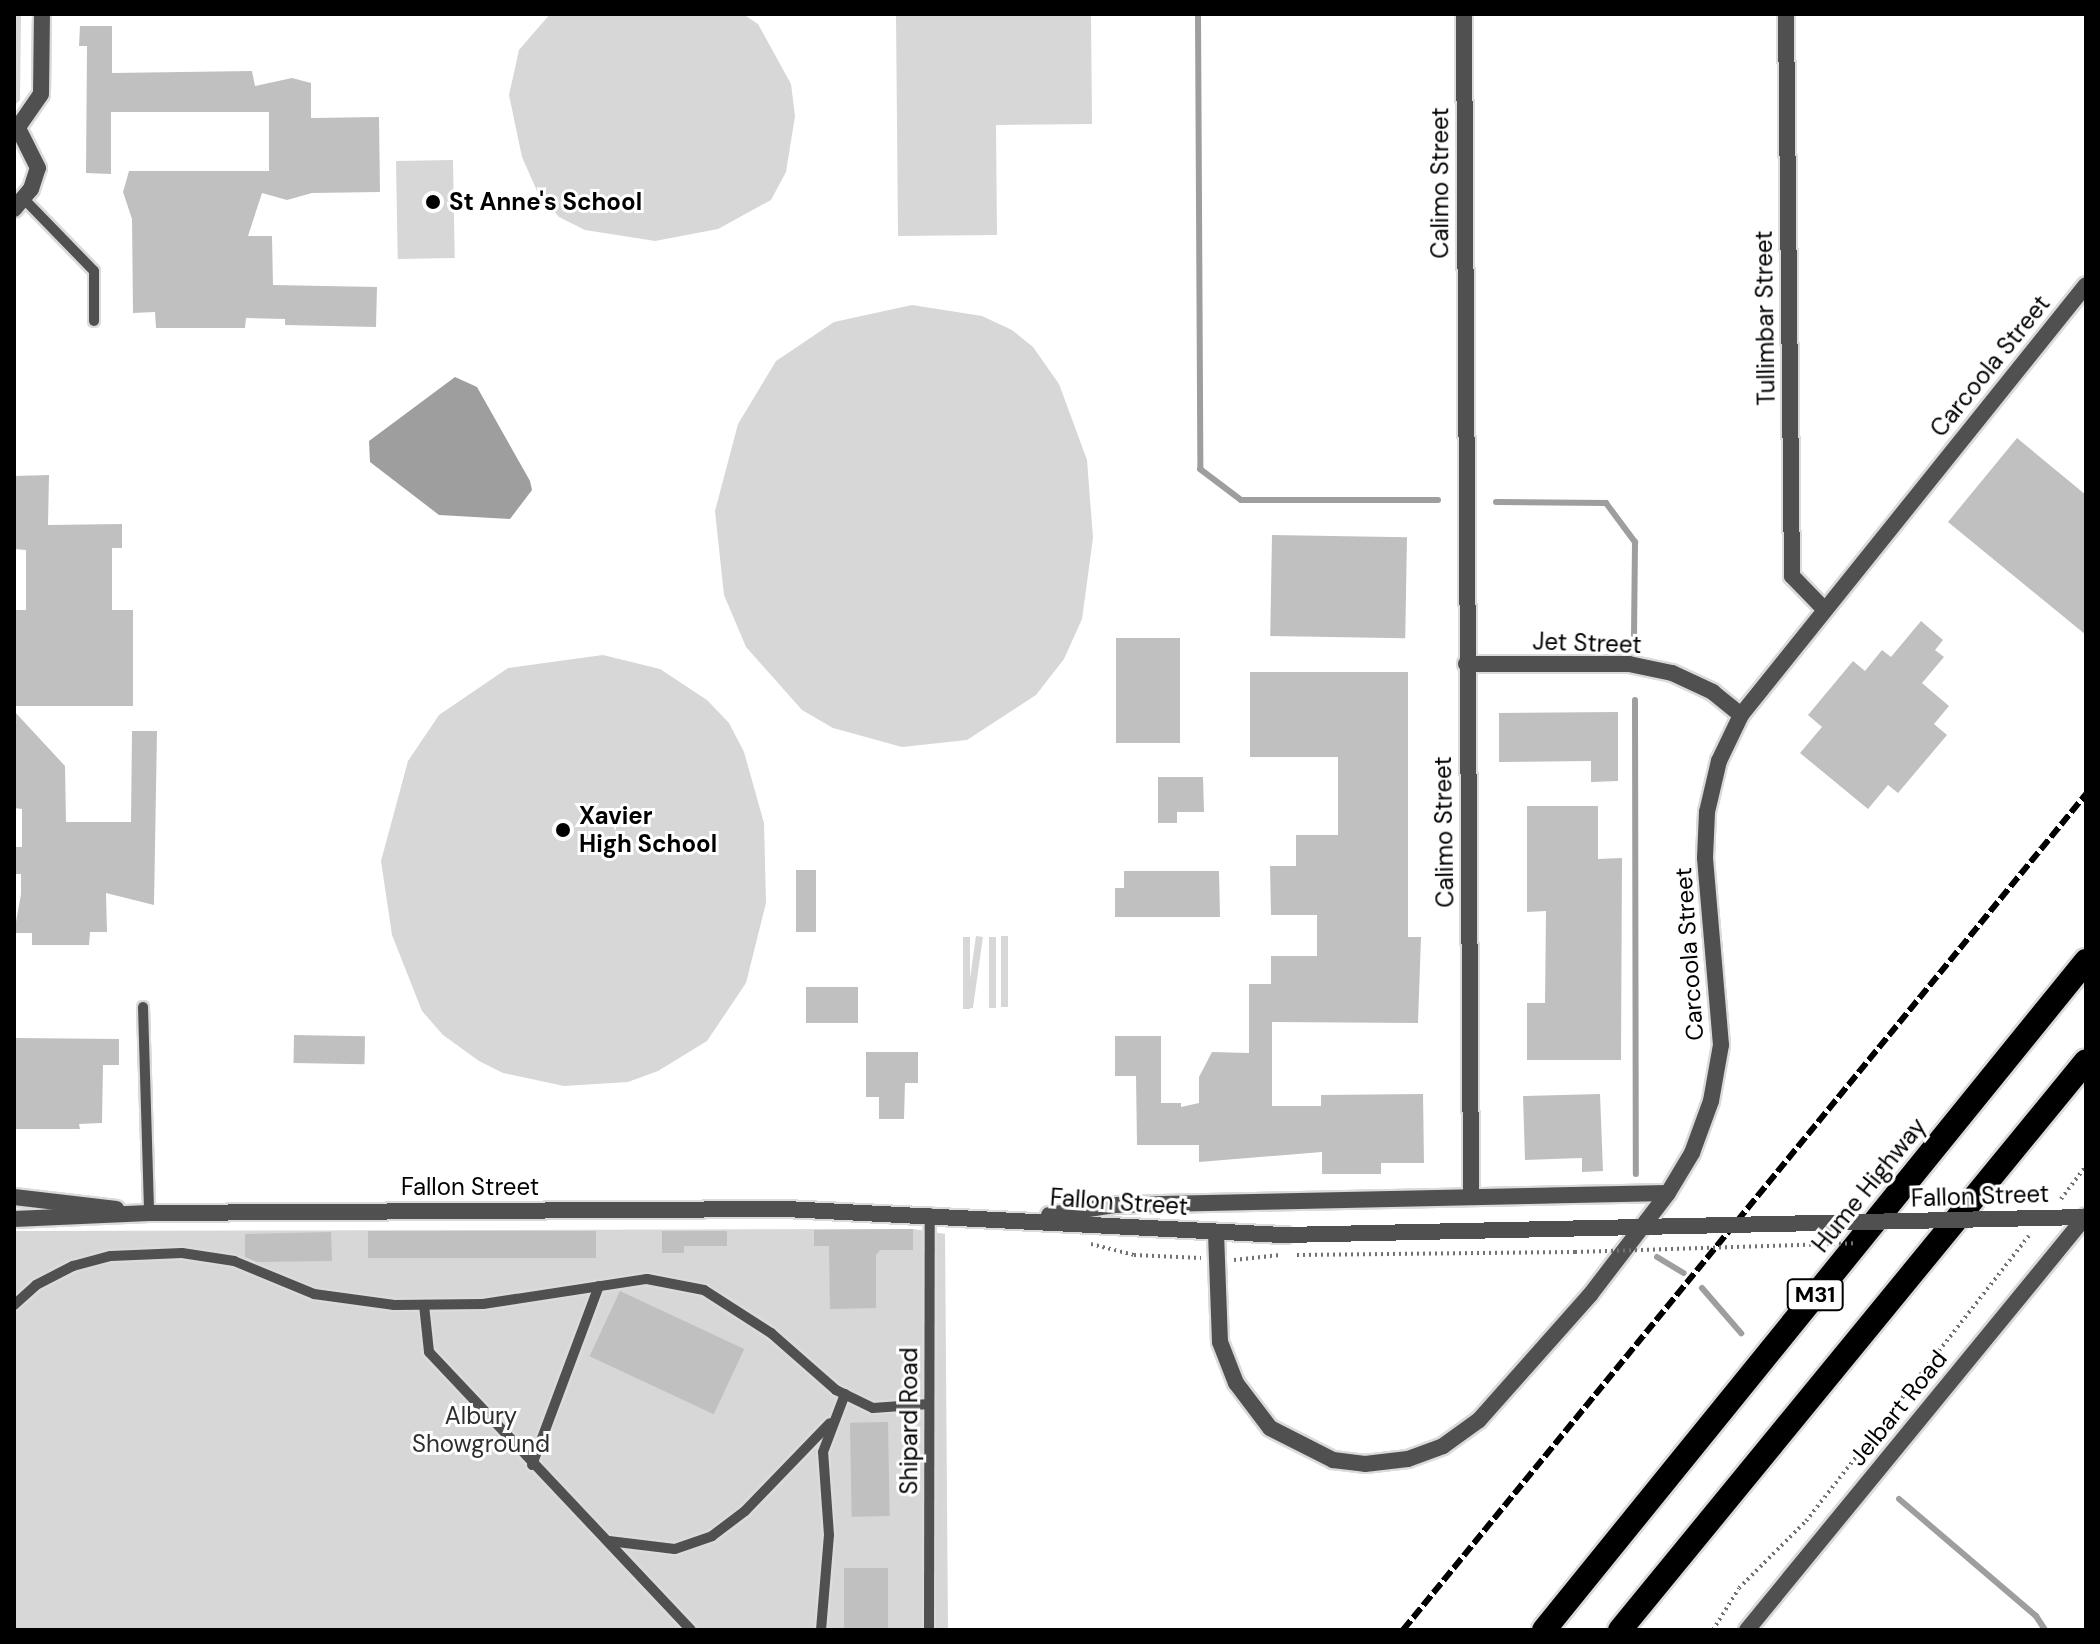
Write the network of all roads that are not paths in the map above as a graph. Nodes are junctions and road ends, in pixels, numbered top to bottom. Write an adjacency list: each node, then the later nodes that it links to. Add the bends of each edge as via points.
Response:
1 (42, 14): 4 (street, via 41,94)
2 (1464, 14): 9 (street, Calimo Street)
3 (1786, 14): 8 (street, Tullimbar Street, via 1792,576)
4 (16, 130): 5 (street, via 38,168)
5 (19, 204): 7 (lane, via 94,271)
6 (2086, 285): 8 (street, Carcoola Street)
7 (94, 321)
8 (1824, 609): 10 (street, Carcoola Street)
9 (1466, 664): 10 (street, Jet Street, via 1629,664 1686,679); 15 (street, Calimo Street)
10 (1741, 715): 14 (street, Carcoola Street, via 1719,761 1707,812 1705,858 1721,1045 1711,1101 1692,1153)
11 (2086, 961): 34 (highway, Hume Highway / M31)
12 (143, 1007): 17 (lane)
13 (2086, 1061): 35 (highway, M31)
14 (1668, 1193): 15 (street); 22 (street, Carcoola Street, via 1590,1295 1479,1420 1443,1446 1388,1462 1333,1460 1305,1450 1270,1428 1245,1399 1227,1363 1217,1322)
15 (1471, 1196): 21 (street, via 1116,1205)
16 (14, 1197): 17 (street, Fallon Street)
17 (149, 1213): 18 (street, Fallon Street); 20 (street, Fallon Street)
18 (930, 1213): 21 (street, Fallon Street); 27 (lane, Shipard Road)
19 (2086, 1217): 22 (street, Fallon Street, bridge); 36 (street, Jelbart Road)
20 (14, 1219)
21 (1019, 1220): 22 (street, Fallon Street)
22 (1216, 1233)
23 (599, 1286): 25 (lane, via 483,1304); 26 (lane, via 647,1279 704,1290 771,1333); 29 (lane)
24 (14, 1305): 25 (lane, via 36,1285 73,1266 111,1256 182,1253 234,1261 314,1294)
25 (424, 1305): 29 (lane, via 429,1352)
26 (845, 1394): 27 (lane, via 873,1408); 28 (lane)
27 (929, 1404): 33 (lane, Shipard Road)
28 (830, 1423): 30 (lane, via 745,1511 712,1536 675,1549); 32 (lane, via 823,1452 829,1535)
29 (532, 1465): 30 (lane)
30 (609, 1541): 31 (lane)
31 (691, 1630)
32 (821, 1630)
33 (929, 1630)
34 (1544, 1630)
35 (1620, 1630)
36 (1747, 1630)

